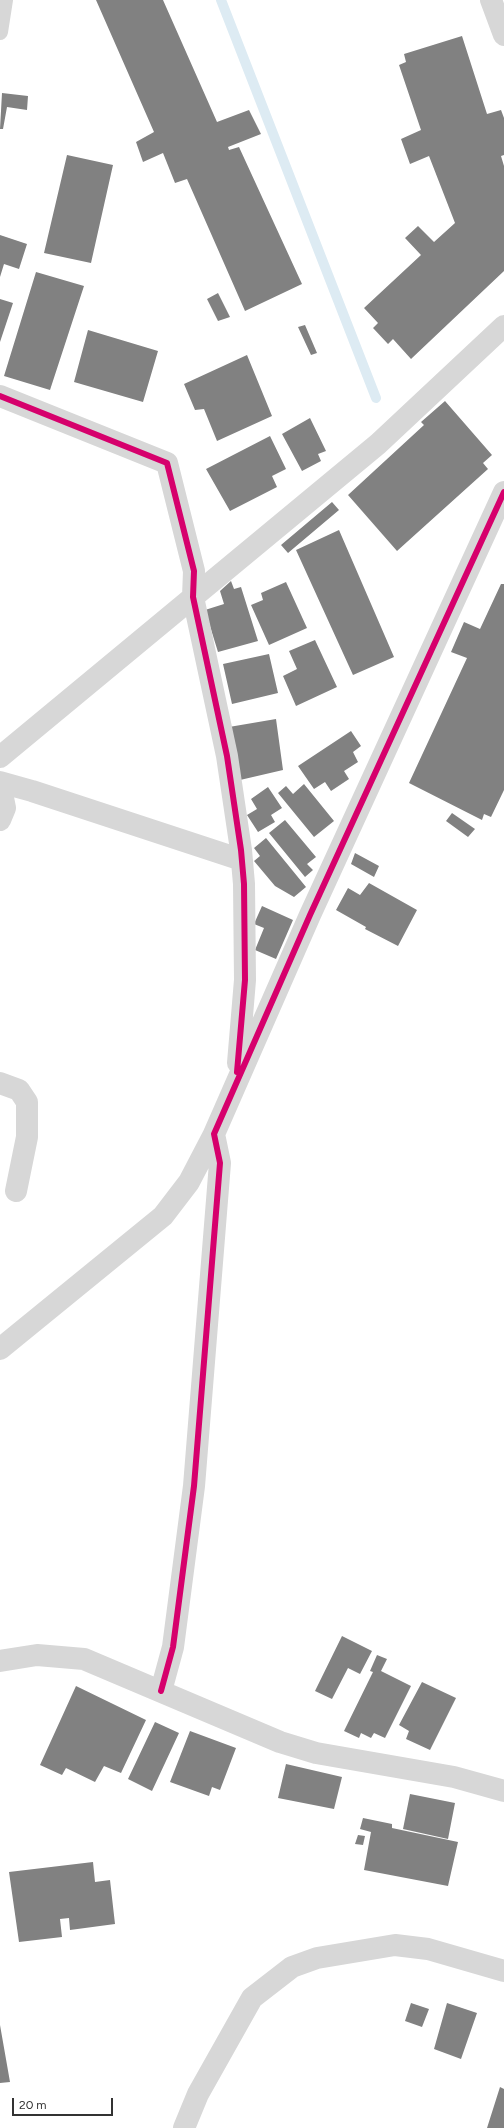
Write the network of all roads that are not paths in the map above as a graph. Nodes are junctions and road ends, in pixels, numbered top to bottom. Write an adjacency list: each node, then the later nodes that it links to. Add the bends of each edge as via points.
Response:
1 (5, 0): 3 (lane)
2 (491, 0): 4 (street)
3 (0, 32)
4 (504, 35)
5 (504, 326): 8 (street, via 378,444)
6 (0, 396): 8 (street, via 167,463 194,571)
7 (504, 492): 13 (street, via 313,907)
8 (193, 597): 9 (street); 12 (street, via 226,756)
9 (0, 757)
10 (0, 783): 11 (street, via 5,808); 12 (street, via 32,791)
11 (0, 820)
12 (242, 860): 13 (street, via 245,980)
13 (236, 1082): 15 (street)
14 (0, 1083): 16 (street, via 19,1090 27,1102 27,1137)
15 (214, 1134): 17 (street, via 189,1182 163,1216); 19 (street, via 220,1163 194,1486 173,1647)
16 (16, 1191)
17 (0, 1348)
18 (0, 1661): 19 (street, via 37,1655 84,1659)
19 (161, 1691): 20 (street, via 280,1742 316,1753 454,1777)
20 (504, 1791)
21 (504, 1971): 22 (street, via 428,1949 396,1944 317,1958 292,1967 252,1998 198,2094)
22 (184, 2128)

